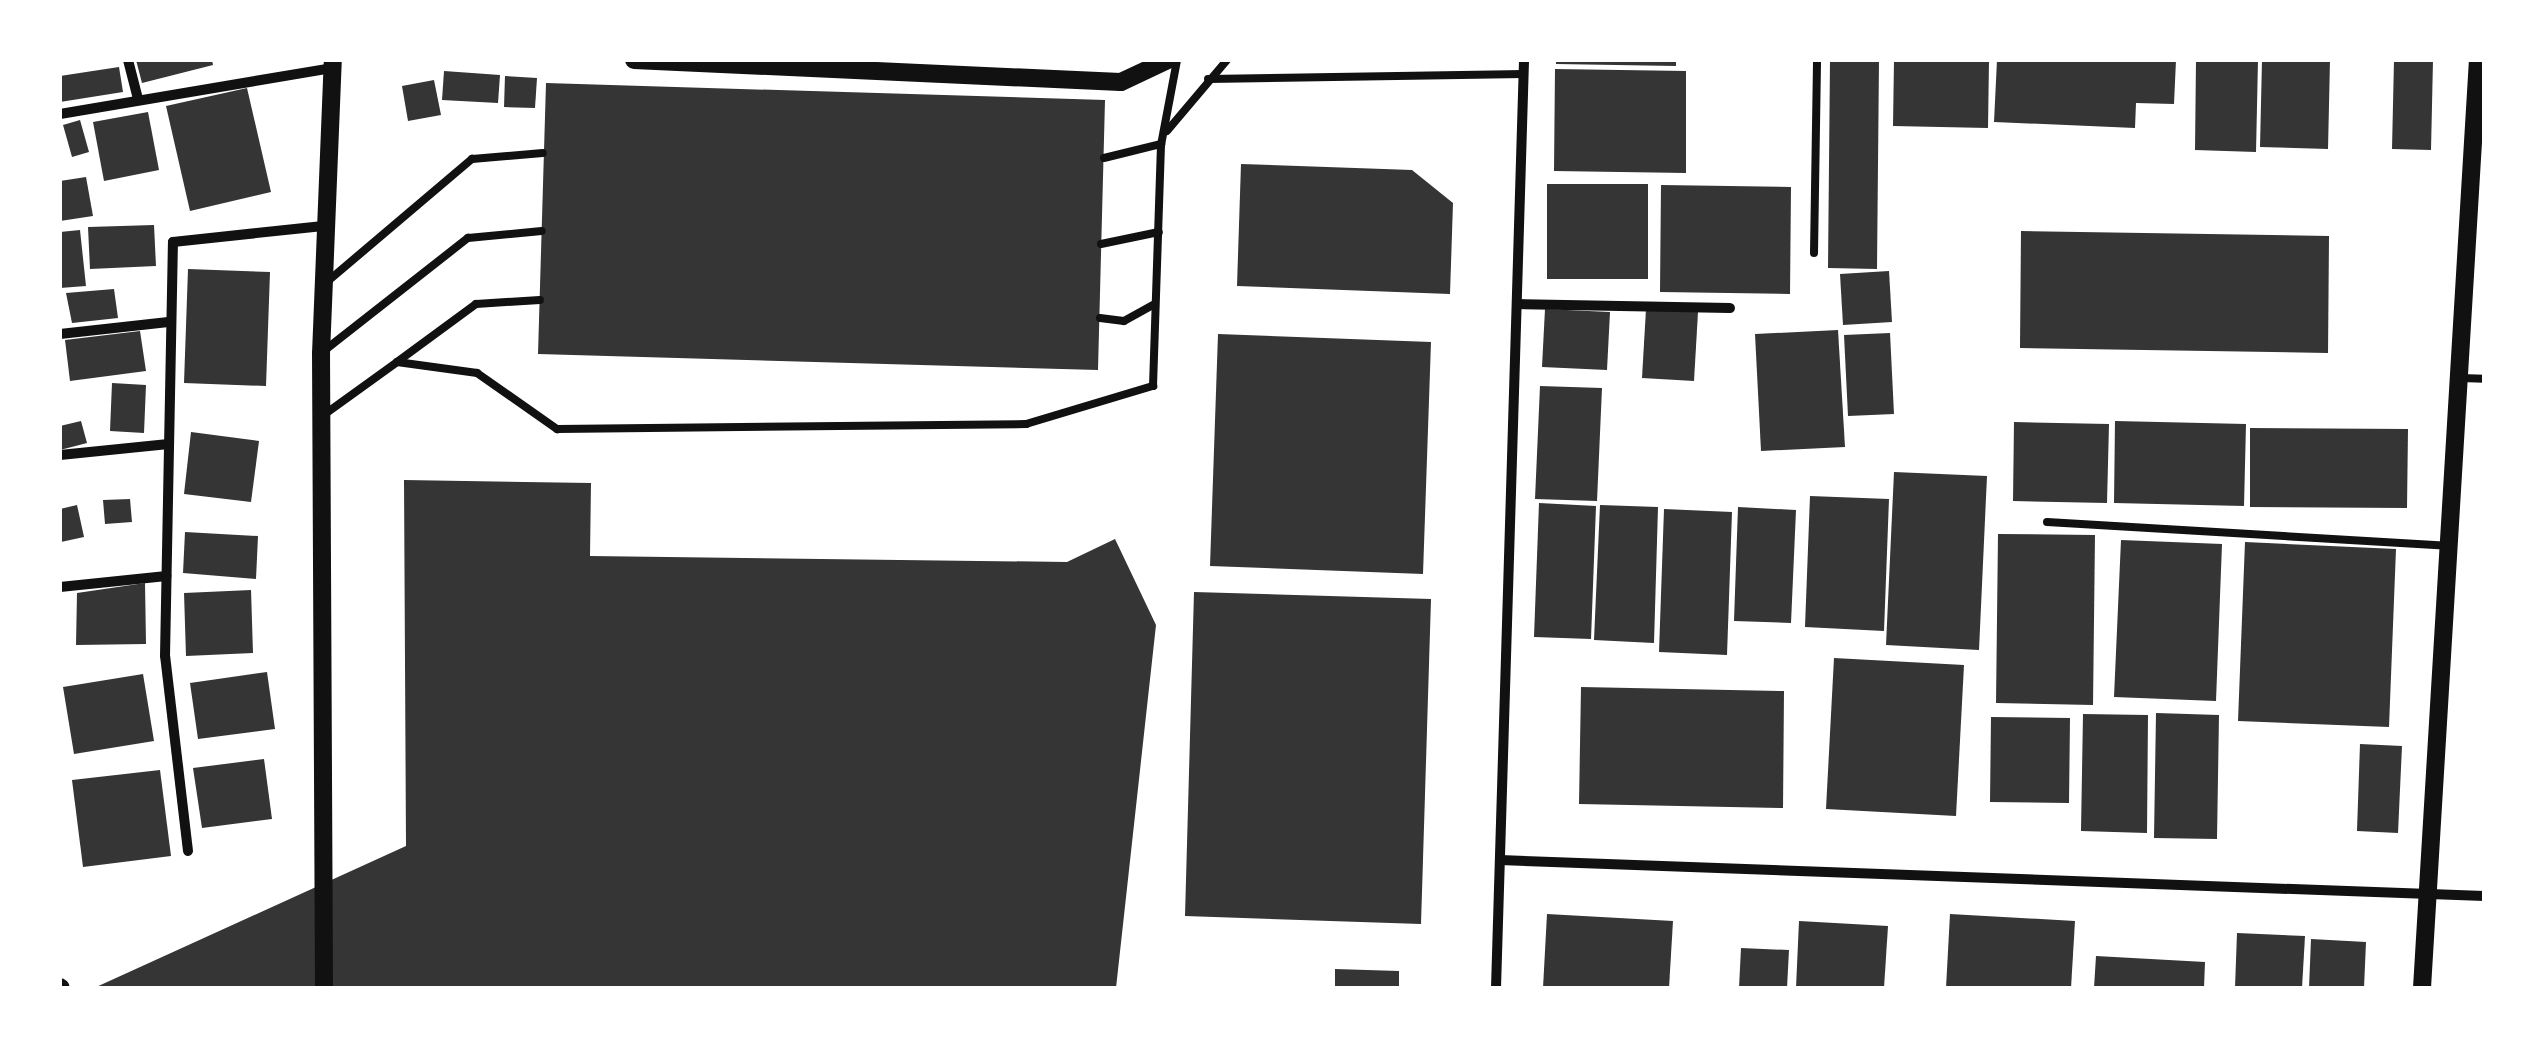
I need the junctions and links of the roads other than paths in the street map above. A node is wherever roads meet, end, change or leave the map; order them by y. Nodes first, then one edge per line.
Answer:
1 (128, 60) edge
2 (634, 60) edge
3 (1168, 60) edge
4 (1177, 60) edge
5 (1227, 60) edge
6 (1524, 60) edge
7 (1816, 60) edge
8 (2478, 60) edge
9 (333, 64) edge
10 (1524, 74) junction
11 (1208, 79) junction
12 (138, 99) junction
13 (60, 114) edge
14 (1161, 145) junction
15 (543, 154) dead end
16 (1104, 158) dead end
17 (323, 226) junction
18 (542, 232) dead end
19 (1158, 232) junction
20 (1101, 244) dead end
21 (1814, 253) dead end
22 (323, 286) junction
23 (540, 300) dead end
24 (1516, 304) junction
25 (1154, 305) junction
26 (1730, 308) dead end
27 (1100, 318) dead end
28 (168, 322) junction
29 (60, 334) edge
30 (320, 354) junction
31 (396, 362) junction
32 (2457, 378) junction
33 (2484, 379) edge
34 (321, 417) junction
35 (168, 444) junction
36 (60, 456) edge
37 (2048, 522) dead end
38 (2451, 546) junction
39 (166, 576) junction
40 (60, 587) edge
41 (188, 851) dead end
42 (1500, 860) junction
43 (2427, 894) junction
44 (2484, 896) edge
45 (324, 988) edge
46 (1496, 988) edge
47 (2422, 988) edge

1 - 12 street
2 - 3 street
4 - 14 lane
5 - 11 lane
6 - 10 street
7 - 21 lane
8 - 32 street
9 - 12 street
9 - 17 street
10 - 11 lane
10 - 24 street
11 - 14 lane
12 - 13 street
14 - 16 lane
14 - 19 lane
15 - 22 lane
17 - 22 street
17 - 28 street
18 - 30 lane
19 - 20 lane
19 - 25 lane
22 - 30 street
23 - 31 lane
24 - 26 street
24 - 42 street
25 - 27 lane
25 - 31 lane
28 - 29 street
28 - 35 street
30 - 34 street
31 - 34 lane
32 - 33 lane
32 - 38 street
34 - 45 street
35 - 36 street
35 - 39 street
37 - 38 lane
38 - 43 street
39 - 40 street
39 - 41 street
42 - 43 street
42 - 46 street
43 - 44 street
43 - 47 street

